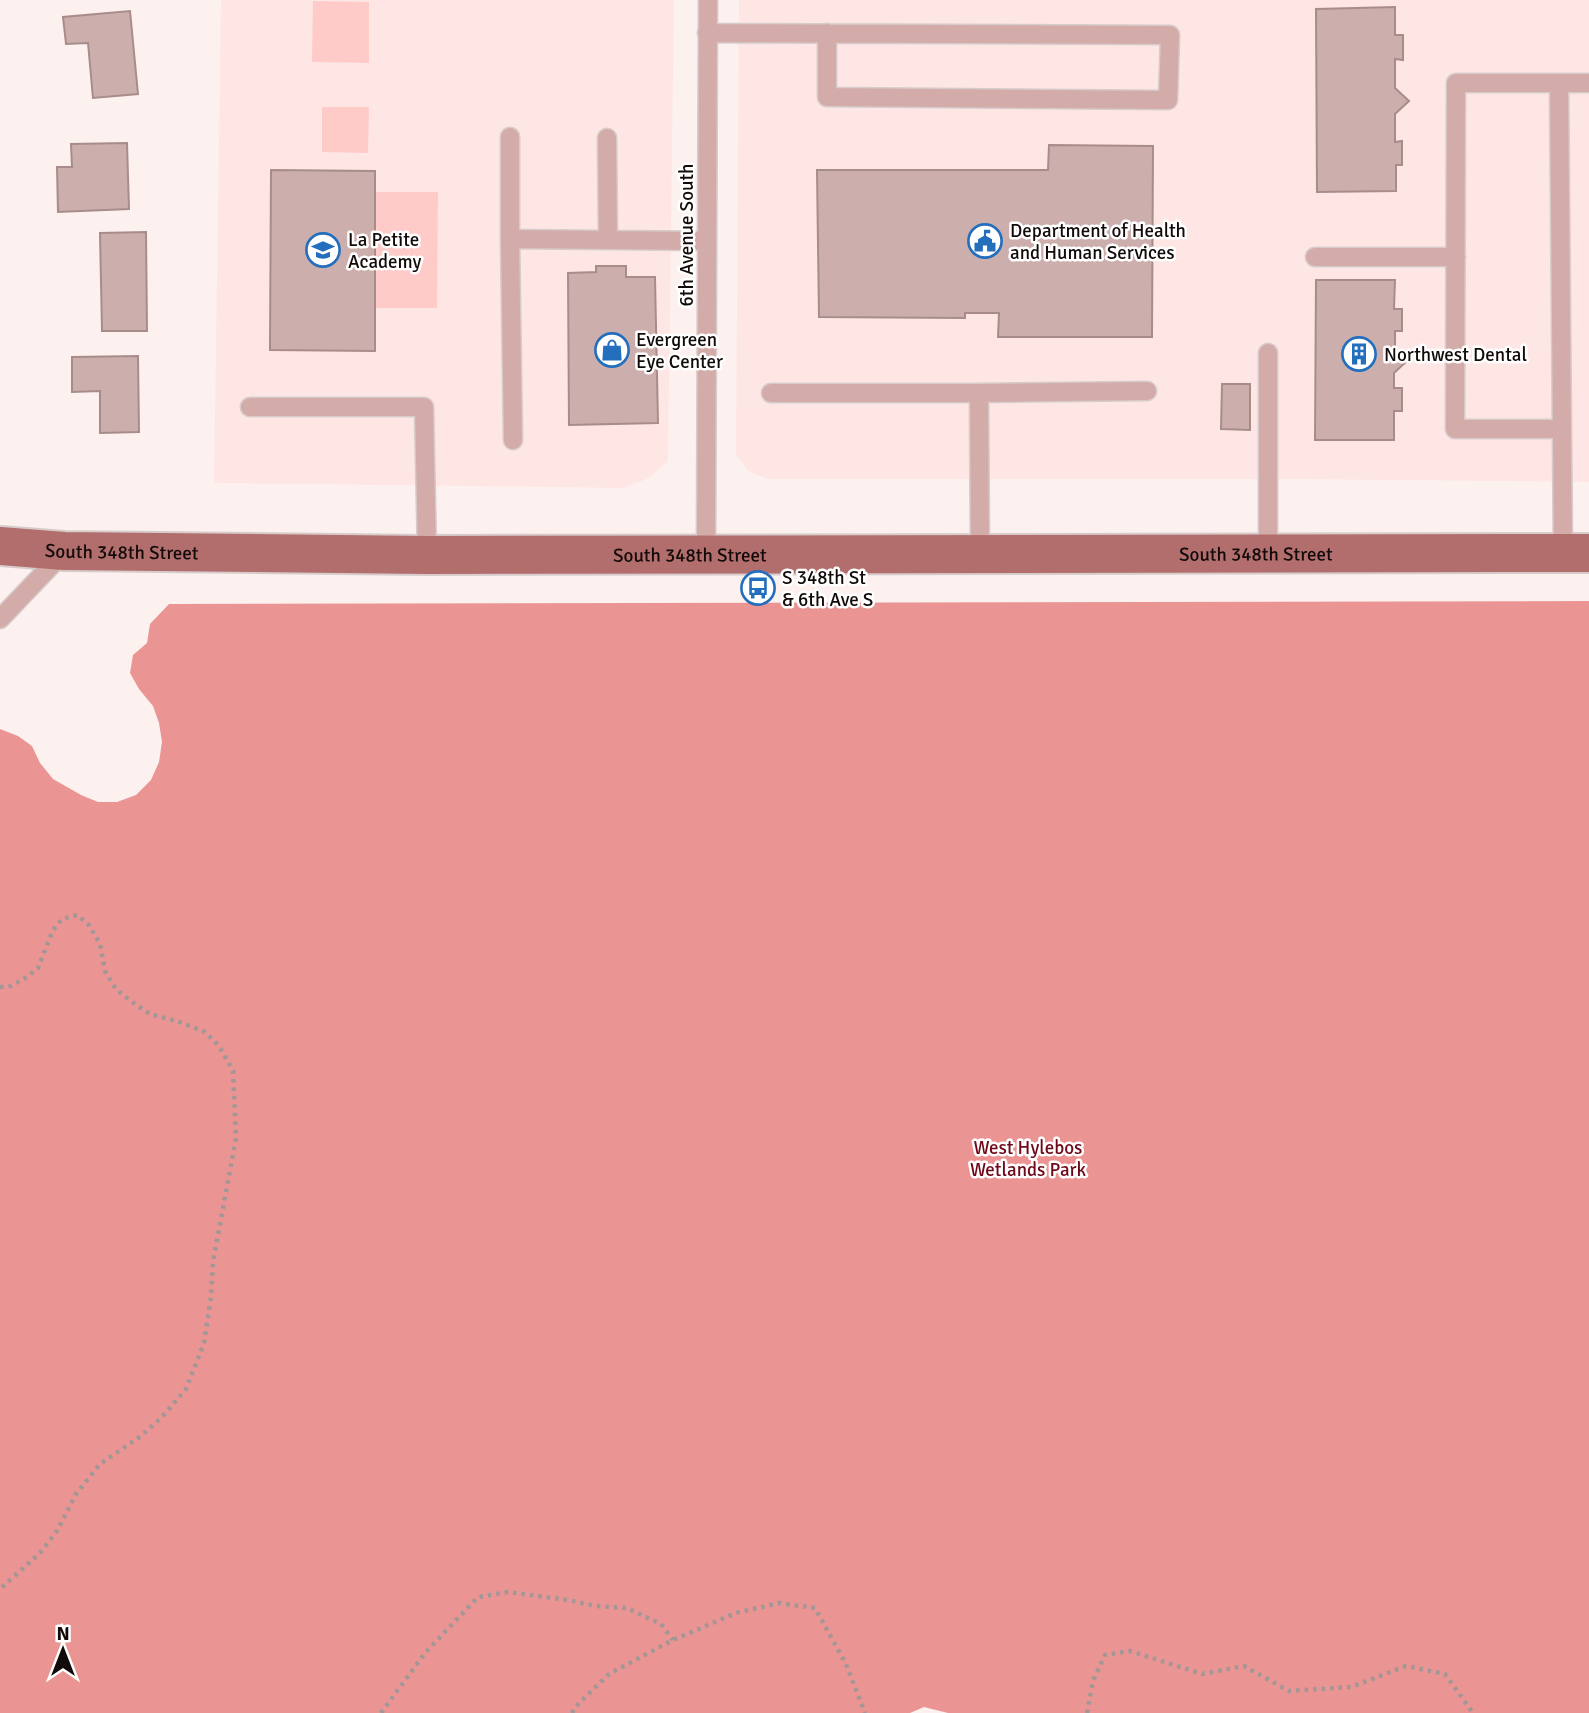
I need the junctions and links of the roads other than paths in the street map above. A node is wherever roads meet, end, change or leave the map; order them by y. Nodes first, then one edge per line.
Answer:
1 (708, 0) edge
2 (708, 33) junction
3 (827, 33) junction
4 (1559, 83) junction
5 (1589, 83) edge
6 (510, 137) dead end
7 (607, 138) dead end
8 (510, 239) junction
9 (608, 240) junction
10 (707, 240) junction
11 (1315, 257) dead end
12 (1455, 257) junction
13 (1268, 354) dead end
14 (1147, 391) dead end
15 (771, 393) dead end
16 (979, 393) junction
17 (250, 407) dead end
18 (1562, 429) junction
19 (513, 440) dead end
20 (0, 546) edge
21 (64, 551) junction
22 (980, 554) junction
23 (1268, 554) junction
24 (1576, 554) edge
25 (427, 555) junction
26 (706, 555) junction
27 (0, 619) edge

1 - 2 lane, 6th Avenue South
2 - 3 lane
2 - 10 lane, 6th Avenue South
3 - 3 lane
4 - 5 lane
4 - 12 lane
4 - 18 lane
6 - 8 lane
7 - 9 lane
8 - 9 lane
8 - 19 lane
9 - 10 lane
10 - 26 lane, 6th Avenue South
11 - 12 lane
12 - 18 lane
13 - 23 lane
14 - 16 lane
15 - 16 lane
16 - 22 lane
17 - 25 lane
18 - 24 lane
20 - 21 main road, South 348th Street
21 - 25 main road, South 348th Street
21 - 27 lane
22 - 23 main road, South 348th Street
22 - 26 main road, South 348th Street
23 - 24 main road, South 348th Street
25 - 26 main road, South 348th Street

